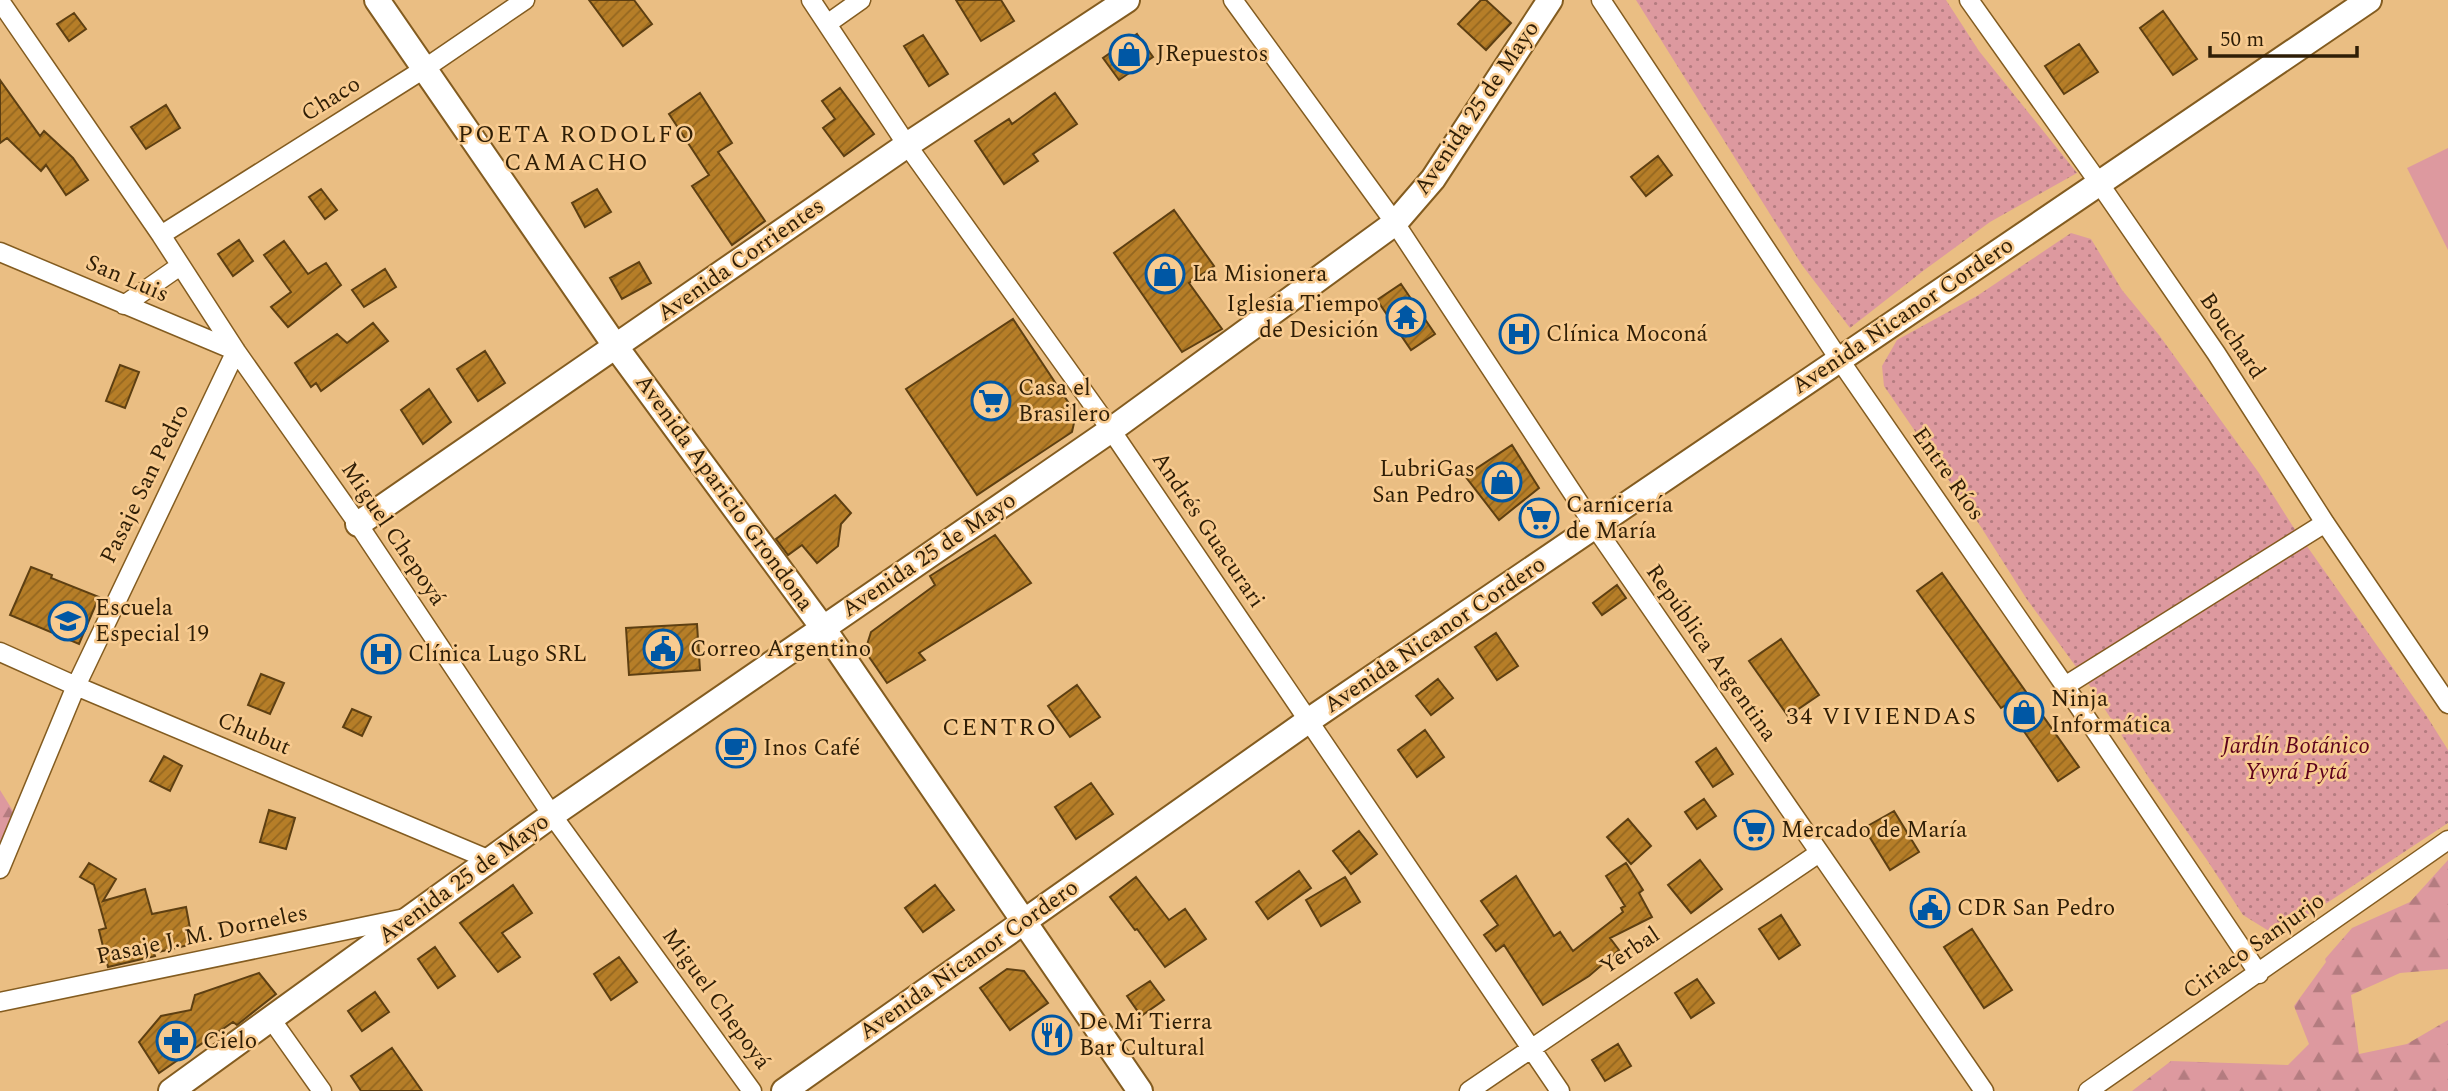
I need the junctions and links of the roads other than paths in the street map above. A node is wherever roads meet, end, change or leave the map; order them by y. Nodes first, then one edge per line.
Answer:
1 (377, 0) edge
2 (525, 0) edge
3 (811, 0) edge
4 (861, 0) edge
5 (1127, 0) edge
6 (1233, 0) edge
7 (1550, 0) edge
8 (1601, 0) edge
9 (1969, 0) edge
10 (2369, 0) edge
11 (0, 1) edge
12 (827, 24) junction
13 (424, 69) junction
14 (907, 145) junction
15 (2099, 183) junction
16 (1395, 223) junction
17 (161, 235) junction
18 (0, 252) edge
19 (180, 266) junction
20 (124, 305) junction
21 (616, 347) junction
22 (236, 351) junction
23 (1839, 359) junction
24 (1111, 430) junction
25 (2325, 523) junction
26 (358, 524) junction
27 (1595, 527) junction
28 (823, 628) junction
29 (0, 652) edge
30 (76, 686) junction
31 (2065, 686) junction
32 (2448, 704) edge
33 (1308, 721) junction
34 (552, 815) junction
35 (2448, 840) edge
36 (1819, 853) junction
37 (490, 860) junction
38 (0, 869) edge
39 (413, 917) junction
40 (1024, 920) junction
41 (2259, 974) junction
42 (0, 1002) edge
43 (271, 1019) junction
44 (1530, 1048) junction
45 (171, 1091) edge
46 (322, 1091) edge
47 (752, 1091) edge
48 (784, 1091) edge
49 (1140, 1091) edge
50 (1469, 1091) edge
51 (1560, 1091) edge
52 (1984, 1091) edge
53 (2088, 1091) edge

1 - 13 main road, Avenida Aparicio Grondona
2 - 13 street, Chaco
3 - 12 street, Andrés Guacurari
4 - 12 street
5 - 14 main road, Avenida Corrientes
6 - 16 street, República Argentina
7 - 16 main road, Avenida 25 de Mayo
8 - 23 street, Entre Ríos
9 - 15 street, Bouchard
10 - 15 main road, Avenida Nicanor Cordero
11 - 17 street, Miguel Chepoyá
12 - 14 street, Andrés Guacurari
13 - 17 street, Chaco
13 - 21 main road, Avenida Aparicio Grondona
14 - 21 main road, Avenida Corrientes
14 - 24 street, Andrés Guacurari
15 - 23 main road, Avenida Nicanor Cordero
15 - 25 street, Bouchard
16 - 24 main road, Avenida 25 de Mayo
16 - 27 street, República Argentina
17 - 19 street, Miguel Chepoyá
18 - 20 street, San Luis
19 - 20 street
19 - 22 street, Miguel Chepoyá
20 - 22 street, San Luis
21 - 26 main road, Avenida Corrientes
21 - 28 main road, Avenida Aparicio Grondona
22 - 26 street, Miguel Chepoyá
22 - 30 street, Pasaje San Pedro
23 - 27 main road, Avenida Nicanor Cordero
23 - 31 street, Entre Ríos
24 - 28 main road, Avenida 25 de Mayo
24 - 33 street, Andrés Guacurari
25 - 31 street
25 - 32 street, Bouchard
26 - 34 street, Miguel Chepoyá
27 - 33 main road, Avenida Nicanor Cordero
27 - 36 street, República Argentina
28 - 34 main road, Avenida 25 de Mayo
28 - 40 main road, Avenida Aparicio Grondona
29 - 30 street, Chubut
30 - 37 street, Chubut
30 - 38 street, Pasaje San Pedro
31 - 41 street, Entre Ríos
33 - 40 main road, Avenida Nicanor Cordero
33 - 44 street, Andrés Guacurari
34 - 37 main road, Avenida 25 de Mayo
34 - 47 street, Miguel Chepoyá
35 - 41 street, Ciriaco Sanjurjo
36 - 44 street, Yerbal
36 - 52 street, República Argentina
37 - 39 main road, Avenida 25 de Mayo
39 - 42 street, Pasaje J. M. Dorneles
39 - 43 main road, Avenida 25 de Mayo
40 - 48 main road, Avenida Nicanor Cordero
40 - 49 main road, Avenida Aparicio Grondona
41 - 53 street, Ciriaco Sanjurjo
43 - 45 main road, Avenida 25 de Mayo
43 - 46 street
44 - 50 street, Yerbal
44 - 51 street, Andrés Guacurari

